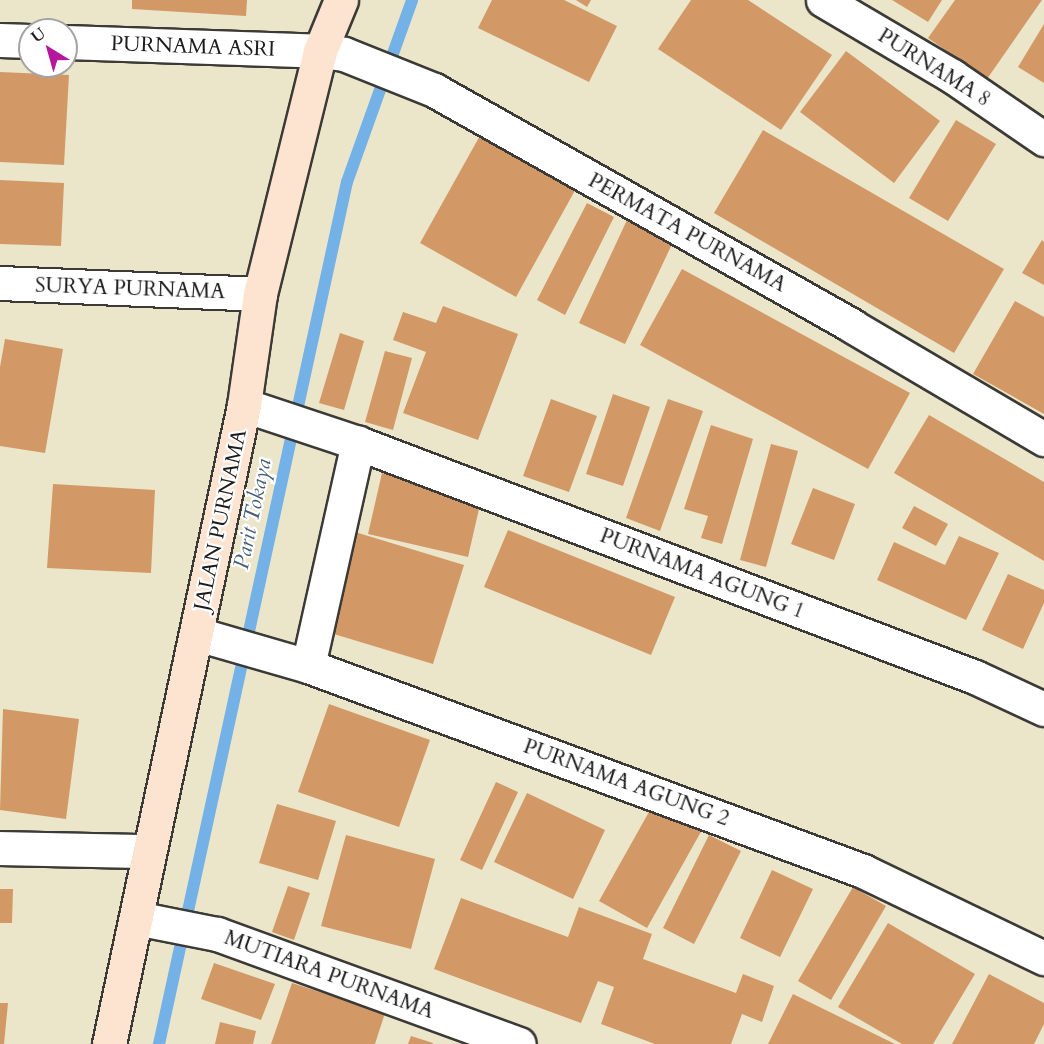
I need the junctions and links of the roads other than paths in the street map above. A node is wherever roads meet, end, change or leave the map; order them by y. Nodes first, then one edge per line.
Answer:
1 (341, 0) edge
2 (823, 0) edge
3 (0, 40) edge
4 (18, 41) edge
5 (78, 42) edge
6 (332, 52) junction
7 (1044, 139) edge
8 (0, 284) edge
9 (260, 294) junction
10 (244, 405) junction
11 (345, 439) junction
12 (1044, 439) edge
13 (197, 634) junction
14 (296, 662) junction
15 (1044, 709) edge
16 (0, 848) edge
17 (147, 851) junction
18 (136, 918) junction
19 (1044, 958) edge
20 (109, 1044) edge
21 (519, 1044) edge

1 - 6 street, JALAN PURNAMA
2 - 7 street, PURNAMA 8
3 - 4 street
5 - 6 street, PURNAMA ASRI
6 - 9 street, JALAN PURNAMA
6 - 12 street, PERMATA PURNAMA
8 - 9 street, SURYA PURNAMA
9 - 10 street, JALAN PURNAMA
10 - 11 street, PURNAMA AGUNG 1
10 - 13 street, JALAN PURNAMA
11 - 14 street
11 - 15 street, PURNAMA AGUNG 1
13 - 14 street, PURNAMA AGUNG 2
13 - 17 street, JALAN PURNAMA
14 - 19 street, PURNAMA AGUNG 2
16 - 17 street
17 - 18 street, JALAN PURNAMA
18 - 20 street, JALAN PURNAMA
18 - 21 street, MUTIARA PURNAMA

